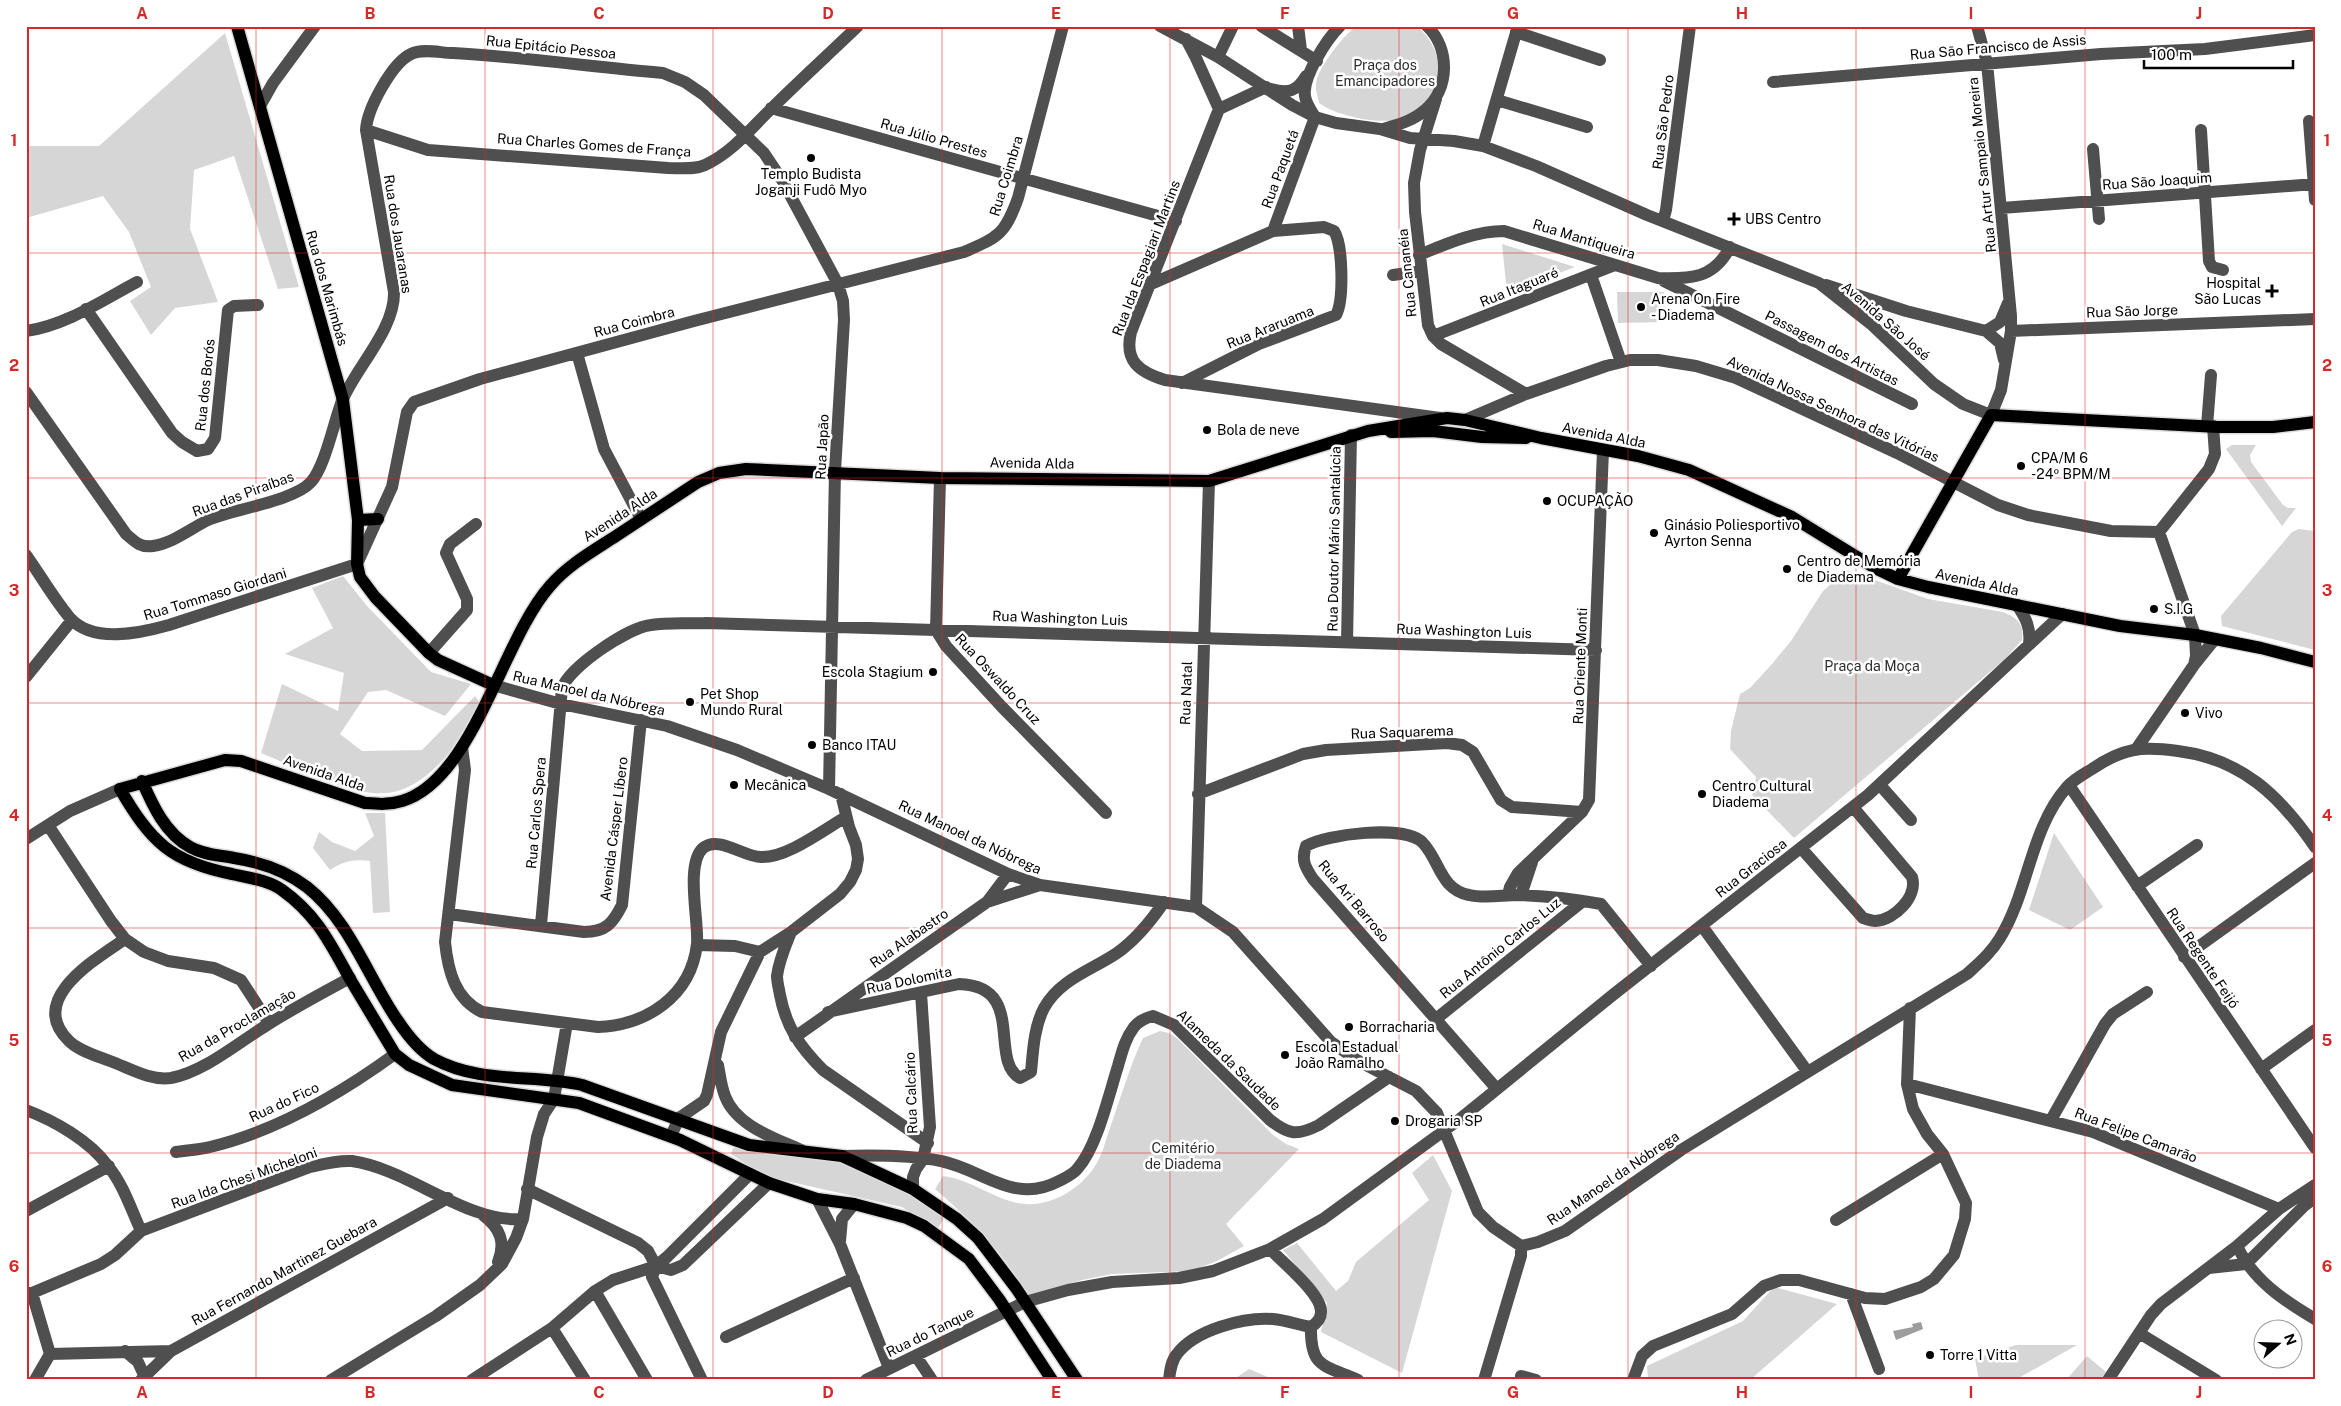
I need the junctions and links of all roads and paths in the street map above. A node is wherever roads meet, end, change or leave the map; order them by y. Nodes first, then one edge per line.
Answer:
1 (237, 26) edge
2 (315, 26) edge
3 (858, 26) edge
4 (1063, 26) edge
5 (1160, 26) edge
6 (1233, 26) edge
7 (1261, 26) edge
8 (1298, 26) edge
9 (1340, 26) edge
10 (1427, 26) edge
11 (1690, 26) edge
12 (1977, 26) edge
13 (1517, 29) edge
14 (2315, 35) edge
15 (1185, 39) junction
16 (1302, 50) junction
17 (1218, 56) junction
18 (1600, 60) dead end
19 (1987, 63) junction
20 (1314, 66) junction
21 (1773, 82) dead end
22 (1266, 87) junction
23 (1436, 99) junction
24 (1497, 100) junction
25 (260, 106) junction
26 (771, 108) junction
27 (1219, 109) junction
28 (1315, 117) junction
29 (2309, 121) dead end
30 (366, 125) junction
31 (1587, 127) dead end
32 (1382, 129) junction
33 (2201, 130) dead end
34 (747, 135) junction
35 (1423, 139) junction
36 (1483, 146) junction
37 (2093, 149) dead end
38 (1023, 178) junction
39 (2314, 184) edge
40 (2206, 192) junction
41 (2315, 200) edge
42 (2097, 201) junction
43 (2002, 208) junction
44 (2099, 219) dead end
45 (1176, 221) junction
46 (1663, 221) junction
47 (1274, 231) junction
48 (1730, 247) junction
49 (1419, 255) junction
50 (1615, 265) junction
51 (2223, 270) dead end
52 (1420, 271) junction
53 (1591, 274) junction
54 (1393, 275) dead end
55 (1658, 278) junction
56 (137, 282) dead end
57 (1819, 283) junction
58 (838, 284) junction
59 (1151, 284) junction
60 (2008, 302) junction
61 (1885, 304) junction
62 (258, 305) dead end
63 (86, 309) junction
64 (2315, 319) edge
65 (1871, 324) junction
66 (26, 331) edge
67 (1986, 331) junction
68 (2011, 331) junction
69 (1433, 336) junction
70 (577, 353) junction
71 (1621, 362) junction
72 (2004, 362) junction
73 (2211, 375) dead end
74 (1182, 383) junction
75 (26, 392) edge
76 (1526, 394) junction
77 (343, 400) junction
78 (1912, 404) dead end
79 (1991, 415) junction
80 (1447, 418) junction
81 (1466, 420) junction
82 (2315, 422) edge
83 (2210, 426) junction
84 (1368, 431) junction
85 (1432, 431) junction
86 (1351, 436) junction
87 (1540, 438) junction
88 (1603, 450) junction
89 (835, 471) junction
90 (940, 478) junction
91 (1209, 481) junction
92 (1952, 482) junction
93 (378, 519) junction
94 (641, 519) junction
95 (358, 520) junction
96 (476, 524) dead end
97 (2159, 532) junction
98 (26, 555) edge
99 (357, 564) junction
100 (1898, 579) junction
101 (2017, 605) junction
102 (2062, 614) junction
103 (72, 620) junction
104 (834, 627) junction
105 (936, 630) junction
106 (2195, 635) junction
107 (1203, 637) junction
108 (2215, 639) junction
109 (1347, 642) junction
110 (2029, 644) junction
111 (1596, 650) junction
112 (429, 653) junction
113 (2315, 662) edge
114 (2194, 665) junction
115 (26, 677) edge
116 (493, 685) junction
117 (561, 704) junction
118 (641, 720) junction
119 (462, 747) junction
120 (2137, 748) junction
121 (142, 781) junction
122 (1880, 785) junction
123 (2069, 785) junction
124 (120, 789) junction
125 (829, 789) junction
126 (841, 794) junction
127 (1198, 794) junction
128 (1853, 807) junction
129 (1582, 812) junction
130 (1106, 813) dead end
131 (846, 817) junction
132 (1911, 820) dead end
133 (48, 825) junction
134 (26, 839) edge
135 (2197, 845) dead end
136 (2315, 847) edge
137 (1801, 848) junction
138 (2315, 863) edge
139 (1008, 874) junction
140 (1040, 885) junction
141 (2137, 886) junction
142 (1515, 895) junction
143 (1583, 901) junction
144 (987, 902) junction
145 (1164, 902) junction
146 (1196, 907) junction
147 (449, 914) junction
148 (541, 925) junction
149 (1702, 926) junction
150 (791, 932) junction
151 (125, 939) junction
152 (697, 945) junction
153 (760, 952) junction
154 (2184, 958) junction
155 (1651, 966) junction
156 (350, 978) junction
157 (2147, 992) dead end
158 (921, 993) junction
159 (1910, 1008) junction
160 (828, 1012) junction
161 (1436, 1019) junction
162 (269, 1023) junction
163 (567, 1023) junction
164 (2315, 1030) edge
165 (795, 1037) junction
166 (395, 1054) junction
167 (717, 1060) junction
168 (2261, 1069) junction
169 (1807, 1071) junction
170 (1389, 1077) junction
171 (558, 1080) junction
172 (1907, 1084) junction
173 (1496, 1088) junction
174 (554, 1098) junction
175 (725, 1098) junction
176 (704, 1101) junction
177 (26, 1110) edge
178 (679, 1118) junction
179 (2051, 1120) junction
180 (1444, 1130) junction
181 (671, 1136) junction
182 (928, 1143) junction
183 (2315, 1148) edge
184 (803, 1150) junction
185 (176, 1152) dead end
186 (1943, 1154) junction
187 (842, 1156) junction
188 (923, 1159) junction
189 (109, 1166) junction
190 (750, 1174) junction
191 (769, 1183) junction
192 (2315, 1185) edge
193 (527, 1189) junction
194 (913, 1189) junction
195 (448, 1198) junction
196 (2315, 1198) edge
197 (817, 1199) junction
198 (854, 1204) junction
199 (2278, 1209) junction
200 (26, 1211) edge
201 (481, 1213) junction
202 (523, 1219) junction
203 (1836, 1220) dead end
204 (2287, 1223) junction
205 (141, 1231) junction
206 (840, 1244) junction
207 (1521, 1246) junction
208 (2236, 1246) junction
209 (1270, 1249) junction
210 (2246, 1264) junction
211 (656, 1266) junction
212 (2209, 1268) junction
213 (494, 1272) junction
214 (854, 1278) junction
215 (595, 1290) junction
216 (29, 1293) edge
217 (1851, 1294) junction
218 (1025, 1302) junction
219 (1007, 1311) junction
220 (2315, 1320) edge
221 (1311, 1327) junction
222 (552, 1328) junction
223 (2139, 1333) junction
224 (726, 1337) dead end
225 (171, 1350) junction
226 (126, 1351) junction
227 (50, 1354) junction
228 (916, 1356) junction
229 (890, 1368) junction
230 (1879, 1369) dead end
231 (1522, 1376) dead end
232 (143, 1377) edge
233 (870, 1379) edge
234 (35, 1380) edge
235 (332, 1380) edge
236 (472, 1380) edge
237 (585, 1380) edge
238 (647, 1380) edge
239 (702, 1380) edge
240 (932, 1380) edge
241 (1052, 1380) edge
242 (1077, 1380) edge
243 (1168, 1380) edge
244 (1358, 1380) edge
245 (1484, 1380) edge
246 (1536, 1380) edge
247 (1633, 1380) edge
248 (2108, 1380) edge
249 (2216, 1380) edge

1 - 25 main road, Rua dos Marimbás
2 - 25 street
3 - 26 street, Rua Charles Gomes de França
4 - 38 street, Rua Coimbra
5 - 15 street, Avenida São José
6 - 17 street
7 - 16 street
8 - 16 street
9 - 20 street
10 - 23 street, Rua Cananéia
11 - 46 street, Rua São Pedro
12 - 19 street, Rua Artur Sampaio Moreira
13 - 18 street
13 - 24 street
14 - 19 street, Rua São Francisco de Assis
15 - 17 street, Avenida São José
15 - 27 street
16 - 20 street
17 - 22 street, Avenida São José
19 - 21 street, Rua São Francisco de Assis
19 - 43 street, Rua Artur Sampaio Moreira
20 - 22 street
20 - 28 street
22 - 27 street
22 - 28 street, Avenida São José
23 - 32 street
23 - 35 street, Rua Cananéia
24 - 31 street
24 - 36 street
25 - 77 main road, Rua dos Marimbás
26 - 34 street, Rua Charles Gomes de França
26 - 38 street, Rua Júlio Prestes
27 - 45 street, Rua Ida Espagiari Martins
28 - 32 street, Avenida São José
28 - 47 street, Rua Paquetá
29 - 39 street
30 - 34 street, Rua Charles Gomes de França
30 - 34 street, Rua Epitácio Pessoa
30 - 77 street, Rua dos Jauaranas
32 - 35 street, Avenida São José
33 - 40 street
34 - 58 street, Rua Japão
35 - 36 street, Avenida São José
35 - 49 street, Rua Cananéia
36 - 46 street, Avenida São José
37 - 42 street
38 - 45 street, Rua Júlio Prestes
38 - 58 street, Rua Coimbra
39 - 40 street, Rua São Joaquim
39 - 41 street
40 - 42 street, Rua São Joaquim
40 - 51 street
42 - 43 street, Rua São Joaquim
42 - 44 street
43 - 60 street, Rua Artur Sampaio Moreira
45 - 59 street, Rua Ida Espagiari Martins
46 - 48 street, Avenida São José
47 - 59 street
47 - 74 street, Rua Araruama
48 - 55 street, Rua Mantiqueira
48 - 57 street, Avenida São José
49 - 50 street, Rua Mantiqueira
49 - 52 street, Rua Cananéia
50 - 53 street, Rua Itaguaré
50 - 55 street, Rua Mantiqueira
52 - 54 street
52 - 69 street, Rua Cananéia
53 - 69 street, Rua Itaguaré
53 - 71 street
55 - 78 street, Passagem dos Artistas
56 - 63 street
57 - 61 street
57 - 65 street, Avenida São José
58 - 70 street, Rua Coimbra
58 - 89 street, Rua Japão
59 - 74 street, Rua Ida Espagiari Martins
60 - 67 street
60 - 68 street, Rua Artur Sampaio Moreira
61 - 65 street
61 - 67 street
62 - 63 street, Rua dos Borós
63 - 66 street
64 - 68 street, Rua São Jorge
65 - 79 street, Avenida São José
67 - 72 street, Rua Artur Sampaio Moreira
68 - 72 street, Rua Artur Sampaio Moreira
69 - 76 street
70 - 93 street, Rua Coimbra
70 - 94 street
71 - 76 street, Avenida Nossa Senhora das Vitórias
71 - 92 street, Avenida Nossa Senhora das Vitórias
72 - 79 street, Rua Artur Sampaio Moreira
73 - 83 street
74 - 80 street, Rua Ida Espagiari Martins
75 - 77 street, Rua das Piraíbas
76 - 81 street, Avenida Nossa Senhora das Vitórias
77 - 95 main road, Rua dos Marimbás
79 - 83 main road, Avenida São José
79 - 92 main road
80 - 81 main road, Avenida Alda
80 - 84 main road, Avenida Alda
81 - 85 main road
81 - 87 main road, Avenida Alda
82 - 83 main road, Avenida São José
83 - 97 street
84 - 85 main road, Avenida Alda
84 - 86 main road, Avenida Alda
85 - 87 main road, Avenida Alda
86 - 91 main road, Avenida Alda
86 - 109 street, Rua Doutor Mário Santalúcia
87 - 88 main road, Avenida Alda
88 - 100 main road, Avenida Alda
88 - 111 street, Rua Oriente Monti
89 - 90 main road, Avenida Alda
89 - 94 main road, Avenida Alda
89 - 104 street, Rua Japão
90 - 91 main road, Avenida Alda
90 - 105 street, Rua Oswaldo Cruz
91 - 107 street, Rua Natal
92 - 97 street, Avenida Nossa Senhora das Vitórias
92 - 100 main road
93 - 95 main road
93 - 99 street, Rua Coimbra
94 - 116 main road, Avenida Alda
95 - 99 main road, Rua dos Marimbás
96 - 112 street
97 - 106 street
98 - 103 street
99 - 103 street, Rua Tommaso Giordani
99 - 112 main road
100 - 101 main road, Avenida Alda
101 - 102 main road, Avenida Alda
101 - 110 street
102 - 106 main road, Avenida Alda
102 - 110 street, Rua Graciosa
103 - 115 street
104 - 105 street, Rua Washington Luis
104 - 117 street, Rua Washington Luis
104 - 125 street, Rua Japão
105 - 107 street, Rua Washington Luis
105 - 130 street, Rua Oswaldo Cruz
106 - 108 main road, Avenida Alda
106 - 114 street
107 - 109 street, Rua Washington Luis
107 - 127 street, Rua Natal
108 - 113 main road, Avenida Alda
108 - 114 street
109 - 111 street, Rua Washington Luis
110 - 122 street, Rua Graciosa
111 - 129 street, Rua Oriente Monti
112 - 116 main road
114 - 120 street
116 - 117 street, Rua Manoel da Nóbrega
116 - 119 main road, Avenida Alda
117 - 118 street, Rua Manoel da Nóbrega
117 - 148 street, Rua Carlos Spera
118 - 125 street, Rua Manoel da Nóbrega
118 - 148 street, Avenida Cásper Líbero
119 - 121 main road, Avenida Alda
119 - 147 street
120 - 123 street, Rua Manoel da Nóbrega
120 - 136 street, Rua Manoel da Nóbrega
121 - 124 main road, Avenida Alda
121 - 171 main road
122 - 128 street, Rua Graciosa
122 - 132 street
123 - 141 street, Rua Regente Feijó
123 - 159 street, Rua Manoel da Nóbrega
124 - 133 street, Avenida Alda
124 - 156 main road
125 - 126 street, Rua Manoel da Nóbrega
126 - 131 street
126 - 139 street, Rua Manoel da Nóbrega
127 - 129 street, Rua Saquarema
127 - 146 street, Rua Natal
128 - 137 street, Rua Graciosa
128 - 137 street
129 - 142 street, Rua Oriente Monti
131 - 150 street
131 - 152 street
133 - 134 street, Avenida Alda
133 - 151 street
135 - 141 street
137 - 149 street, Rua Graciosa
138 - 154 street
139 - 140 street, Rua Manoel da Nóbrega
139 - 144 street, Rua Alabastro
140 - 144 street
140 - 145 street, Rua Manoel da Nóbrega
141 - 154 street, Rua Regente Feijó
142 - 143 street
142 - 161 street, Rua Ari Barroso
143 - 155 street
143 - 161 street, Rua Antônio Carlos Luz
144 - 160 street, Rua Alabastro
145 - 146 street, Rua Manoel da Nóbrega
145 - 158 street, Rua Dolomita
146 - 170 street, Rua Manoel da Nóbrega
147 - 148 street, Avenida Cásper Líbero
147 - 163 street
149 - 155 street, Rua Graciosa
149 - 169 street
150 - 153 street
150 - 165 street
151 - 162 street
151 - 162 street, Rua da Proclamação
152 - 153 street
152 - 163 street
153 - 167 street
154 - 168 street, Rua Regente Feijó
155 - 173 street, Rua Graciosa
156 - 162 street, Rua da Proclamação
156 - 166 main road
157 - 179 street
158 - 160 street, Rua Dolomita
158 - 182 street, Rua Calcário
159 - 169 street, Rua Manoel da Nóbrega
159 - 172 street
160 - 165 street, Rua Alabastro
161 - 173 street, Rua Ari Barroso
163 - 171 street
164 - 168 street
165 - 182 street
166 - 174 main road
166 - 185 street, Rua do Fico
167 - 175 street
167 - 176 street
168 - 183 street, Rua Regente Feijó
169 - 207 street, Rua Manoel da Nóbrega
170 - 180 street, Rua Manoel da Nóbrega
170 - 188 street, Alameda da Saudade
171 - 174 street
171 - 178 main road
172 - 179 street, Rua Felipe Camarão
172 - 186 street
173 - 180 street, Rua Graciosa
174 - 181 main road
174 - 193 street
175 - 176 street
175 - 184 street
176 - 178 street
177 - 189 street
178 - 181 street
178 - 184 main road
179 - 199 street, Rua Felipe Camarão
180 - 207 street, Rua Manoel da Nóbrega
180 - 209 street, Rua Graciosa
181 - 190 main road
182 - 188 street, Rua Calcário
184 - 187 main road
186 - 203 street
186 - 217 street
187 - 188 street, Alameda da Saudade
187 - 194 main road
188 - 194 street, Rua Calcário
189 - 200 street
189 - 205 street
190 - 191 main road
190 - 211 street
191 - 197 main road
191 - 211 street
192 - 199 street
193 - 202 street
193 - 211 street
194 - 218 main road
195 - 201 street, Rua Ida Chesi Micheloni
195 - 205 street, Rua Ida Chesi Micheloni
195 - 225 street, Rua Fernando Martinez Guebara
196 - 204 street
197 - 198 main road
197 - 206 street
198 - 206 street
198 - 219 main road
199 - 204 street
199 - 208 street
201 - 202 street, Rua Ida Chesi Micheloni
201 - 213 street, Rua Ida Chesi Micheloni
202 - 213 street
204 - 210 street
205 - 216 street, Rua Ida Chesi Micheloni
206 - 214 street
207 - 245 street
208 - 210 street
208 - 212 street
209 - 218 street, Rua do Tanque
209 - 221 street
210 - 212 street
210 - 220 street
211 - 215 street
211 - 239 street
212 - 223 street
213 - 235 street
214 - 224 street
214 - 229 street
215 - 222 street
215 - 238 street
216 - 227 street
217 - 230 street
217 - 247 street
218 - 219 street, Rua do Tanque
218 - 242 main road
219 - 228 street, Rua do Tanque
219 - 241 main road
221 - 243 street
221 - 244 street
222 - 236 street
222 - 237 street
223 - 248 street
223 - 249 street
225 - 226 street
225 - 232 street, Rua Fernando Martinez Guebara
226 - 227 street
226 - 232 street
227 - 234 street
228 - 229 street, Rua do Tanque
228 - 240 street
229 - 233 street, Rua do Tanque
231 - 246 street

